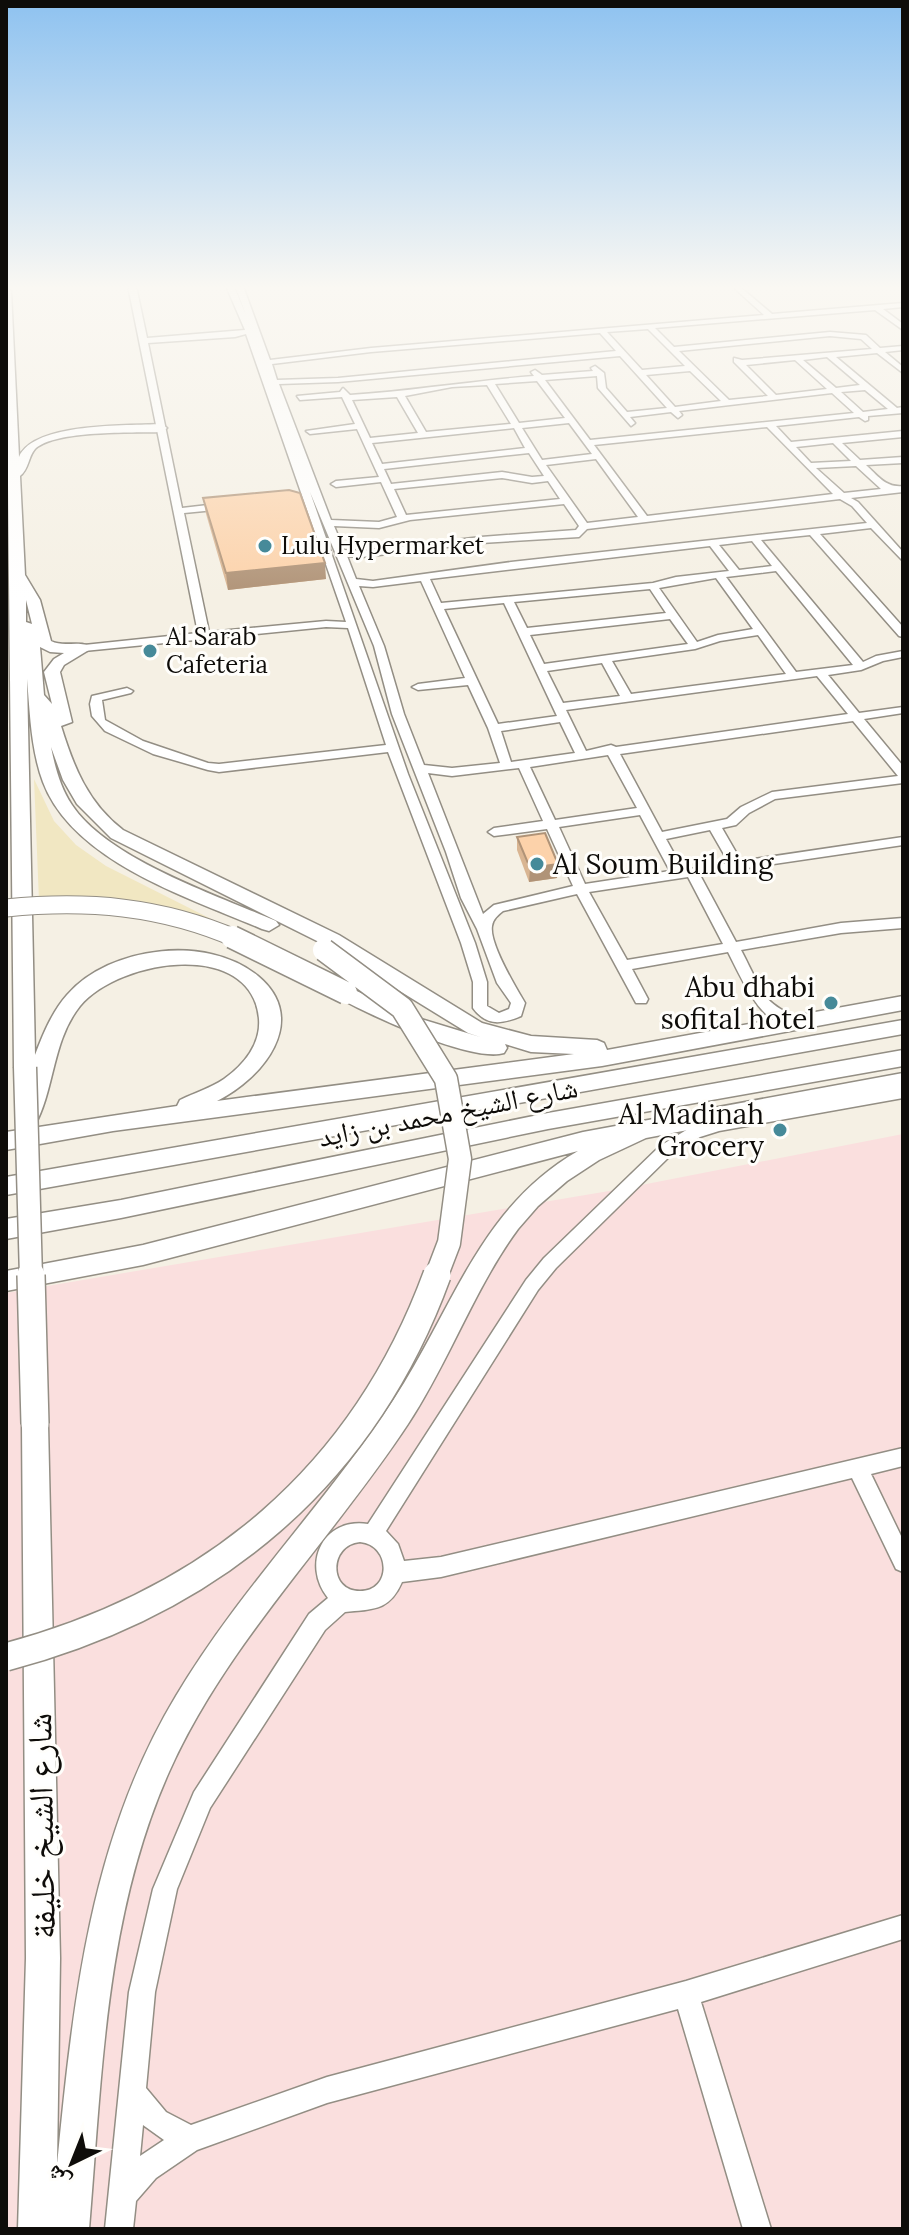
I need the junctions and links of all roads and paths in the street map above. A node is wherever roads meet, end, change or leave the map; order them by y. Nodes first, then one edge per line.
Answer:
1 (11, 390) edge
2 (18, 390) edge
3 (153, 390) edge
4 (269, 390) edge
5 (279, 390) edge
6 (343, 390) edge
7 (432, 390) edge
8 (495, 390) edge
9 (549, 390) edge
10 (604, 390) edge
11 (655, 390) edge
12 (714, 390) edge
13 (767, 390) edge
14 (831, 390) edge
15 (834, 390) edge
16 (872, 390) edge
17 (427, 391) joint
18 (400, 394) junction
19 (346, 396) junction
20 (773, 396) junction
21 (300, 398) dead end
22 (725, 401) junction
23 (711, 405) junction
24 (673, 410) junction
25 (899, 410) edge
26 (12, 411) junction
27 (861, 414) junction
28 (624, 415) junction
29 (571, 420) junction
30 (870, 422) dead end
31 (768, 423) junction
32 (516, 425) junction
33 (360, 426) junction
34 (731, 427) junction
35 (161, 428) junction
36 (477, 429) junction
37 (310, 431) dead end
38 (692, 431) junction
39 (903, 434) edge
40 (423, 435) junction
41 (404, 437) junction
42 (642, 437) junction
43 (366, 441) junction
44 (835, 441) junction
45 (588, 443) junction
46 (789, 445) junction
47 (531, 450) junction
48 (494, 454) junction
49 (476, 456) junction
50 (598, 456) junction
51 (903, 460) edge
52 (417, 462) junction
53 (540, 463) junction
54 (861, 465) junction
55 (809, 466) junction
56 (378, 467) junction
57 (14, 476) junction
58 (485, 477) junction
59 (550, 478) junction
60 (385, 483) junction
61 (428, 483) junction
62 (336, 484) dead end
63 (903, 489) edge
64 (889, 490) junction
65 (493, 492) dead end
66 (903, 495) edge
67 (840, 496) junction
68 (566, 501) junction
69 (243, 504) edge
70 (522, 505) junction
71 (179, 511) junction
72 (667, 516) junction
73 (403, 519) junction
74 (645, 519) junction
75 (873, 525) junction
76 (675, 526) dead end
77 (331, 528) junction
78 (534, 528) junction
79 (582, 529) junction
80 (813, 532) junction
81 (682, 535) dead end
82 (754, 538) junction
83 (475, 541) junction
84 (712, 542) junction
85 (903, 543) edge
86 (890, 544) junction
87 (690, 545) junction
88 (342, 556) junction
89 (589, 556) junction
90 (903, 558) edge
91 (484, 561) junction
92 (779, 568) junction
93 (736, 573) junction
94 (18, 575) junction
95 (719, 575) junction
96 (424, 577) junction
97 (653, 586) junction
98 (355, 587) junction
99 (507, 599) junction
100 (439, 606) junction
101 (346, 609) junction
102 (674, 615) junction
103 (17, 619) junction
104 (326, 624) junction
105 (351, 625) junction
106 (524, 632) junction
107 (758, 632) junction
108 (903, 634) edge
109 (204, 636) junction
110 (695, 646) junction
111 (84, 648) junction
112 (903, 654) edge
113 (605, 659) junction
114 (861, 667) junction
115 (542, 668) junction
116 (820, 672) junction
117 (793, 676) junction
118 (473, 681) junction
119 (418, 687) dead end
120 (127, 691) dead end
121 (39, 698) junction
122 (627, 698) junction
123 (903, 710) edge
124 (562, 712) junction
125 (855, 716) junction
126 (385, 723) junction
127 (494, 728) junction
128 (391, 748) junction
129 (611, 749) junction
130 (581, 753) junction
131 (506, 764) junction
132 (523, 764) junction
133 (418, 768) junction
134 (452, 772) junction
135 (903, 776) edge
136 (429, 795) junction
137 (645, 811) junction
138 (553, 825) junction
139 (714, 826) junction
140 (494, 832) dead end
141 (659, 837) junction
142 (903, 841) edge
143 (176, 864) junction
144 (737, 866) junction
145 (686, 874) junction
146 (581, 889) junction
147 (468, 898) junction
148 (511, 904) junction
149 (6, 908) edge
150 (903, 923) edge
151 (484, 929) junction
152 (732, 946) junction
153 (623, 966) junction
154 (641, 999) dead end
155 (903, 1003) edge
156 (792, 1022) junction
157 (903, 1027) edge
158 (674, 1043) junction
159 (650, 1049) junction
160 (903, 1058) edge
161 (35, 1066) junction
162 (903, 1081) edge
163 (903, 1092) edge
164 (115, 1123) junction
165 (644, 1129) junction
166 (6, 1141) edge
167 (6, 1186) edge
168 (6, 1229) edge
169 (6, 1281) edge
170 (903, 1457) edge
171 (857, 1467) junction
172 (373, 1534) junction
173 (903, 1562) edge
174 (394, 1573) junction
175 (348, 1599) junction
176 (6, 1657) edge
177 (903, 1927) edge
178 (686, 1994) junction
179 (132, 2092) junction
180 (189, 2139) junction
181 (121, 2197) junction
182 (37, 2229) edge
183 (70, 2229) edge
184 (119, 2229) edge
185 (757, 2229) edge

1 - 26 highway
2 - 26 highway
3 - 35 street
4 - 101 street
5 - 77 street
6 - 19 street
7 - 17 street
8 - 32 street
9 - 29 street
10 - 28 street
11 - 24 street
12 - 22 street
13 - 20 street
14 - 20 street
15 - 27 street
16 - 25 street
17 - 18 street
18 - 19 street
18 - 40 street
19 - 21 street
19 - 33 street
20 - 22 street
22 - 23 street
23 - 24 street
23 - 34 street
24 - 28 street
24 - 38 street
25 - 27 street
26 - 57 highway
27 - 30 street
27 - 31 street
28 - 42 street
29 - 32 street
29 - 45 street
31 - 34 street
31 - 46 street
32 - 36 street
32 - 47 street
33 - 37 street
33 - 43 street
34 - 38 street
35 - 57 highway
35 - 71 street
36 - 40 street
36 - 48 street
38 - 42 street
39 - 44 street
40 - 41 street
41 - 43 street
41 - 52 street
42 - 45 street
43 - 56 street
44 - 46 street
44 - 54 street
45 - 50 street
46 - 55 street
47 - 48 street
47 - 53 street
48 - 49 street
49 - 52 street
49 - 58 street
50 - 53 street
50 - 74 street
51 - 54 street
52 - 56 street
52 - 61 street
53 - 59 street
54 - 55 street
54 - 64 street
55 - 67 street
56 - 60 street
57 - 94 highway
58 - 59 street
58 - 61 street
58 - 65 street
59 - 68 street
60 - 61 street
60 - 62 street
60 - 73 street
63 - 64 street
64 - 66 street
64 - 67 street
67 - 72 street
67 - 75 street
68 - 70 street
68 - 79 street
69 - 71 street
70 - 73 street
70 - 78 street
71 - 109 street
72 - 74 street
72 - 76 street
73 - 77 street
74 - 79 street
75 - 80 street
75 - 86 street
77 - 88 street
78 - 79 street
78 - 83 street
79 - 89 street
80 - 82 street
80 - 108 street
81 - 87 street
82 - 84 street
82 - 92 street
83 - 88 street
83 - 91 street
84 - 87 street
84 - 93 street
85 - 86 street
86 - 90 street
87 - 89 street
88 - 98 street
89 - 91 street
91 - 96 street
92 - 93 street
92 - 114 street
93 - 95 street
94 - 103 highway
94 - 111 highway
95 - 97 street
95 - 107 street
96 - 98 street
96 - 100 street
97 - 99 street
97 - 102 street
98 - 133 street
99 - 100 street
99 - 106 street
100 - 118 street
101 - 104 street
101 - 105 street
102 - 106 street
102 - 110 street
103 - 121 highway
103 - 161 highway
104 - 105 street
104 - 109 street
105 - 126 street
106 - 115 street
107 - 110 street
107 - 117 street
109 - 111 street
110 - 113 street
111 - 143 highway
112 - 114 street
113 - 115 street
113 - 122 street
114 - 116 street
115 - 124 street
116 - 117 street
116 - 125 street
117 - 122 street
118 - 119 street
118 - 127 street
120 - 128 street
121 - 143 highway
121 - 176 highway, bridge
122 - 124 street
123 - 125 street
124 - 127 street
124 - 130 street
125 - 129 street
125 - 135 street
126 - 128 street
126 - 136 street
127 - 131 street
128 - 151 street
129 - 130 street
129 - 137 street
130 - 132 street
131 - 132 street
131 - 134 street
132 - 138 street
133 - 134 street
133 - 136 street
134 - 136 street
135 - 139 street
136 - 147 street
137 - 138 street
137 - 141 street
138 - 140 street
138 - 146 street
139 - 141 street
139 - 144 street
141 - 145 street
142 - 144 street
143 - 158 highway
144 - 145 street
145 - 146 street
145 - 152 street
146 - 148 street
146 - 153 street
147 - 148 street
147 - 151 street
148 - 151 street
149 - 159 highway, bridge
150 - 152 street
152 - 153 street
152 - 156 street
153 - 154 street
155 - 156 highway
156 - 158 highway
157 - 167 highway, شارع الشيخ محمد بن زايد
158 - 159 highway
159 - 164 highway
160 - 168 highway, شارع الشيخ محمد بن زايد
161 - 164 highway
161 - 182 highway, شارع الشيخ خليفة, bridge
162 - 165 highway
163 - 172 street
164 - 166 highway
165 - 169 highway
165 - 183 highway
170 - 171 street
171 - 173 street
171 - 174 street
172 - 174 street
172 - 175 street
174 - 175 street
175 - 179 street
177 - 178 street
178 - 180 street
178 - 185 street
179 - 180 street
179 - 181 street
180 - 181 street
181 - 184 street

